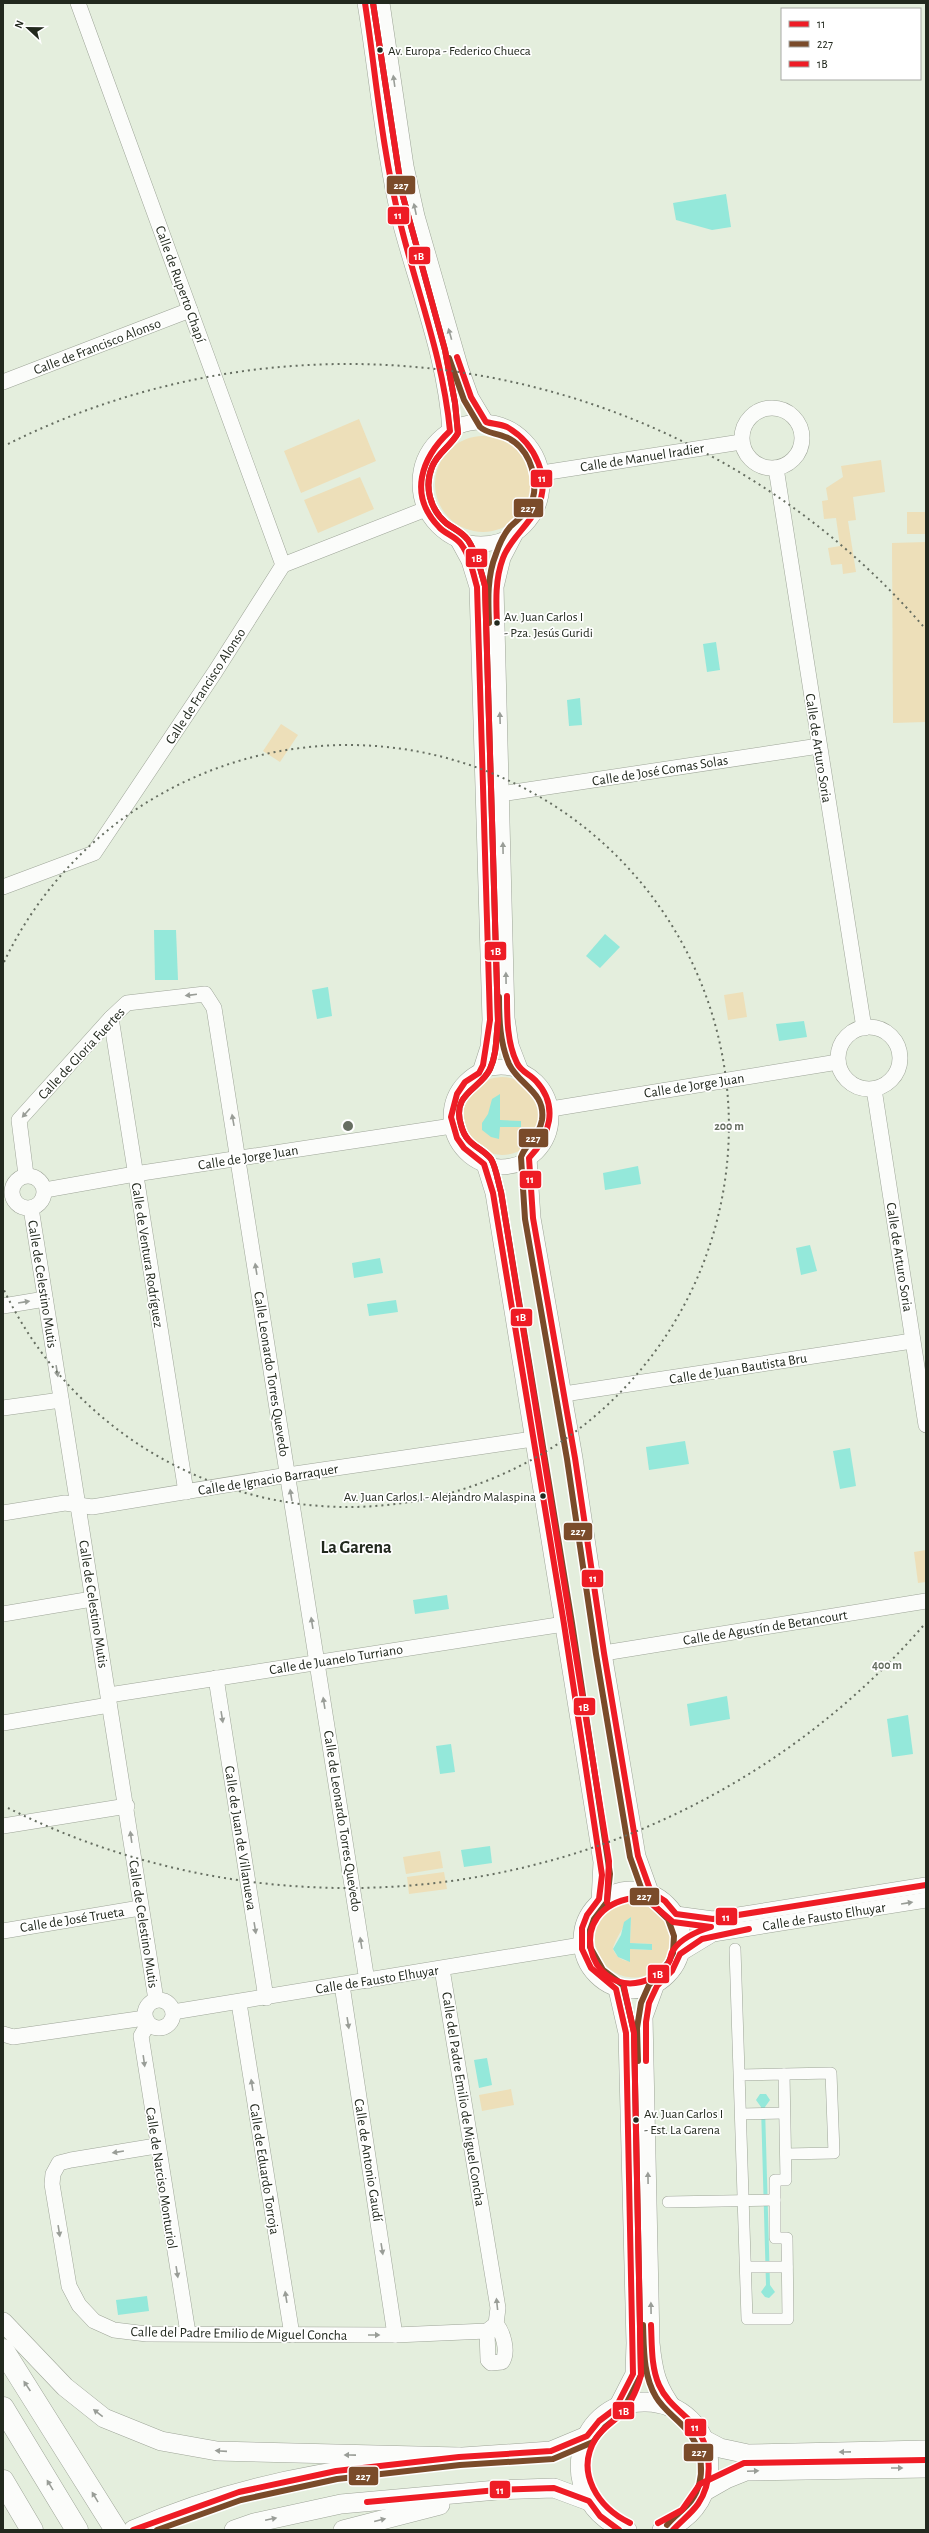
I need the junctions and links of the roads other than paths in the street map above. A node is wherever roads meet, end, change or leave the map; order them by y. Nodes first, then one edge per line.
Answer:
1 (78, 3) edge
2 (365, 3) edge
3 (382, 3) edge
4 (190, 310) junction
5 (3, 382) edge
6 (486, 422) junction
7 (450, 431) junction
8 (742, 442) junction
9 (776, 468) junction
10 (542, 472) junction
11 (426, 509) junction
12 (515, 535) junction
13 (457, 540) junction
14 (283, 566) junction
15 (819, 746) junction
16 (501, 794) junction
17 (3, 887) edge
18 (111, 1018) junction
19 (864, 1028) junction
20 (838, 1062) junction
21 (521, 1071) junction
22 (480, 1072) junction
23 (874, 1089) junction
24 (551, 1109) junction
25 (452, 1126) junction
26 (239, 1158) junction
27 (529, 1158) junction
28 (484, 1164) junction
29 (135, 1174) junction
30 (26, 1175) junction
31 (45, 1190) junction
32 (8, 1199) edge
33 (31, 1208) junction
34 (46, 1299) junction
35 (3, 1306) edge
36 (912, 1341) junction
37 (564, 1394) junction
38 (61, 1400) junction
39 (3, 1408) edge
40 (926, 1425) edge
41 (533, 1439) junction
42 (288, 1475) junction
43 (186, 1492) junction
44 (78, 1504) junction
45 (3, 1513) edge
46 (92, 1599) junction
47 (926, 1600) edge
48 (3, 1614) edge
49 (564, 1624) junction
50 (604, 1653) junction
51 (318, 1662) junction
52 (216, 1678) junction
53 (109, 1700) junction
54 (3, 1723) edge
55 (127, 1806) junction
56 (3, 1826) edge
57 (926, 1885) edge
58 (651, 1892) junction
59 (926, 1900) edge
60 (599, 1902) junction
61 (140, 1908) junction
62 (676, 1914) junction
63 (3, 1930) edge
64 (581, 1945) junction
65 (735, 1949) dead end
66 (680, 1954) junction
67 (442, 1969) junction
68 (367, 1981) junction
69 (657, 1984) junction
70 (342, 1985) junction
71 (616, 1989) junction
72 (266, 1998) junction
73 (156, 2000) junction
74 (239, 2003) junction
75 (173, 2012) junction
76 (146, 2021) junction
77 (6, 2039) edge
78 (784, 2074) junction
79 (740, 2075) junction
80 (784, 2113) junction
81 (741, 2114) junction
82 (156, 2146) junction
83 (786, 2154) junction
84 (745, 2200) junction
85 (768, 2200) junction
86 (668, 2202) dead end
87 (746, 2267) junction
88 (788, 2267) junction
89 (3, 2322) edge
90 (188, 2333) junction
91 (292, 2335) junction
92 (395, 2336) junction
93 (3, 2350) edge
94 (3, 2408) edge
95 (616, 2409) junction
96 (676, 2410) junction
97 (587, 2436) junction
98 (703, 2439) junction
99 (926, 2450) edge
100 (460, 2457) junction
101 (926, 2468) edge
102 (3, 2481) edge
103 (497, 2490) junction
104 (705, 2491) junction
105 (589, 2502) junction
106 (676, 2526) edge
107 (140, 2527) edge
108 (621, 2529) edge
109 (32, 2530) edge
110 (77, 2530) edge
111 (116, 2530) edge
112 (234, 2530) edge
113 (343, 2530) edge
114 (662, 2530) edge

1 - 4 street, Calle de Ruperto Chapí
2 - 7 street
6 -> 3 street
4 - 5 street, Calle de Francisco Alonso
4 - 14 street, Calle de Ruperto Chapí
6 - 7 street
6 - 10 street
7 - 11 street
8 - 9 street
8 - 9 street
8 - 10 street, Calle de Manuel Iradier
9 - 15 street, Calle de Arturo Soria
10 - 12 street
11 - 13 street
11 - 14 street
12 - 13 street
16 -> 12 street
13 - 22 street
14 - 17 street, Calle de Francisco Alonso
15 - 16 street, Calle de José Comas Solas
15 - 19 street, Calle de Arturo Soria
21 -> 16 street
26 -> 18 street, Calle de Gloria Fuertes
18 - 29 street, Calle de Ventura Rodríguez
18 -> 30 street, Calle de Gloria Fuertes
19 - 20 street
19 - 23 street
20 - 23 street
20 - 24 street, Calle de Jorge Juan
21 - 22 street
21 - 24 street
22 - 25 street
23 - 36 street, Calle de Arturo Soria
24 - 27 street
25 - 26 street, Calle de Jorge Juan
25 - 28 street
26 - 29 street, Calle de Jorge Juan
42 -> 26 street, Calle Leonardo Torres Quevedo
27 - 28 street
27 - 37 street
28 - 41 street
29 - 31 street, Calle de Jorge Juan
29 - 43 street, Calle de Ventura Rodríguez
30 - 31 street
30 - 32 street
31 - 33 street
32 - 33 street
33 - 34 street, Calle de Celestino Mutis
35 -> 34 street
34 -> 38 street, Calle de Celestino Mutis
36 - 37 street, Calle de Juan Bautista Bru
36 - 40 street, Calle de Arturo Soria
37 - 50 street
38 - 39 street
38 - 44 street, Calle de Celestino Mutis
41 - 42 street, Calle de Ignacio Barraquer
41 - 49 street
42 - 43 street, Calle de Ignacio Barraquer
51 -> 42 street, Calle Leonardo Torres Quevedo
43 - 44 street, Calle de Ignacio Barraquer
44 - 45 street, Calle de Ignacio Barraquer
44 - 46 street, Calle de Celestino Mutis
46 - 48 street
46 - 53 street, Calle de Celestino Mutis
47 - 50 street, Calle de Agustín de Betancourt
49 - 51 street, Calle de Juanelo Turriano
49 - 60 street
50 - 58 street
51 - 52 street, Calle de Juanelo Turriano
68 -> 51 street, Calle de Leonardo Torres Quevedo
52 - 53 street, Calle de Juanelo Turriano
52 -> 72 street, Calle de Juan de Villanueva
53 - 54 street, Calle de Juanelo Turriano
53 - 55 street, Calle de Celestino Mutis
55 - 56 street
61 -> 55 street, Calle de Celestino Mutis
57 - 62 street, Calle de Fausto Elhuyar
58 - 60 street
58 - 62 street
66 -> 59 street, Calle de Fausto Elhuyar
60 - 64 street
61 - 63 street, Calle de José Trueta
61 - 73 street, Calle de Celestino Mutis
62 - 66 street
64 - 67 street, Calle de Fausto Elhuyar
64 - 71 street
65 - 79 street
66 - 69 street
67 - 68 street, Calle de Fausto Elhuyar
92 -> 67 street, Calle del Padre Emilio de Miguel Concha
68 - 70 street, Calle de Fausto Elhuyar
69 - 71 street
96 -> 69 street
70 - 72 street, Calle de Fausto Elhuyar
70 -> 92 street, Calle de Antonio Gaudí
71 - 95 street
72 - 74 street, Calle de Fausto Elhuyar
73 - 75 street
73 - 76 street
74 - 75 street, Calle de Fausto Elhuyar
91 -> 74 street, Calle de Eduardo Torroja
75 - 76 street
76 - 77 street
76 -> 82 street, Calle de Narciso Monturiol
78 - 79 street
78 - 80 street
78 - 83 street
79 - 81 street
80 - 81 street
80 - 83 street
81 - 84 street
82 -> 90 street, Calle de Narciso Monturiol
82 -> 90 street, Calle del Padre Emilio de Miguel Concha
83 - 85 street
84 - 85 street
84 - 86 street
84 - 87 street
85 - 88 street
87 - 88 street
87 - 88 street
100 -> 89 street
90 - 91 street, Calle del Padre Emilio de Miguel Concha
91 -> 92 street, Calle del Padre Emilio de Miguel Concha
111 -> 93 highway
110 -> 94 highway
95 - 96 street
95 - 97 street
96 - 98 street
97 - 100 street
97 - 105 street
99 -> 98 street
98 - 104 street
100 - 107 street
104 -> 101 street
102 - 109 highway
103 - 105 street
112 -> 103 street
113 -> 103 street
104 - 106 street
105 - 108 street
106 - 114 street

